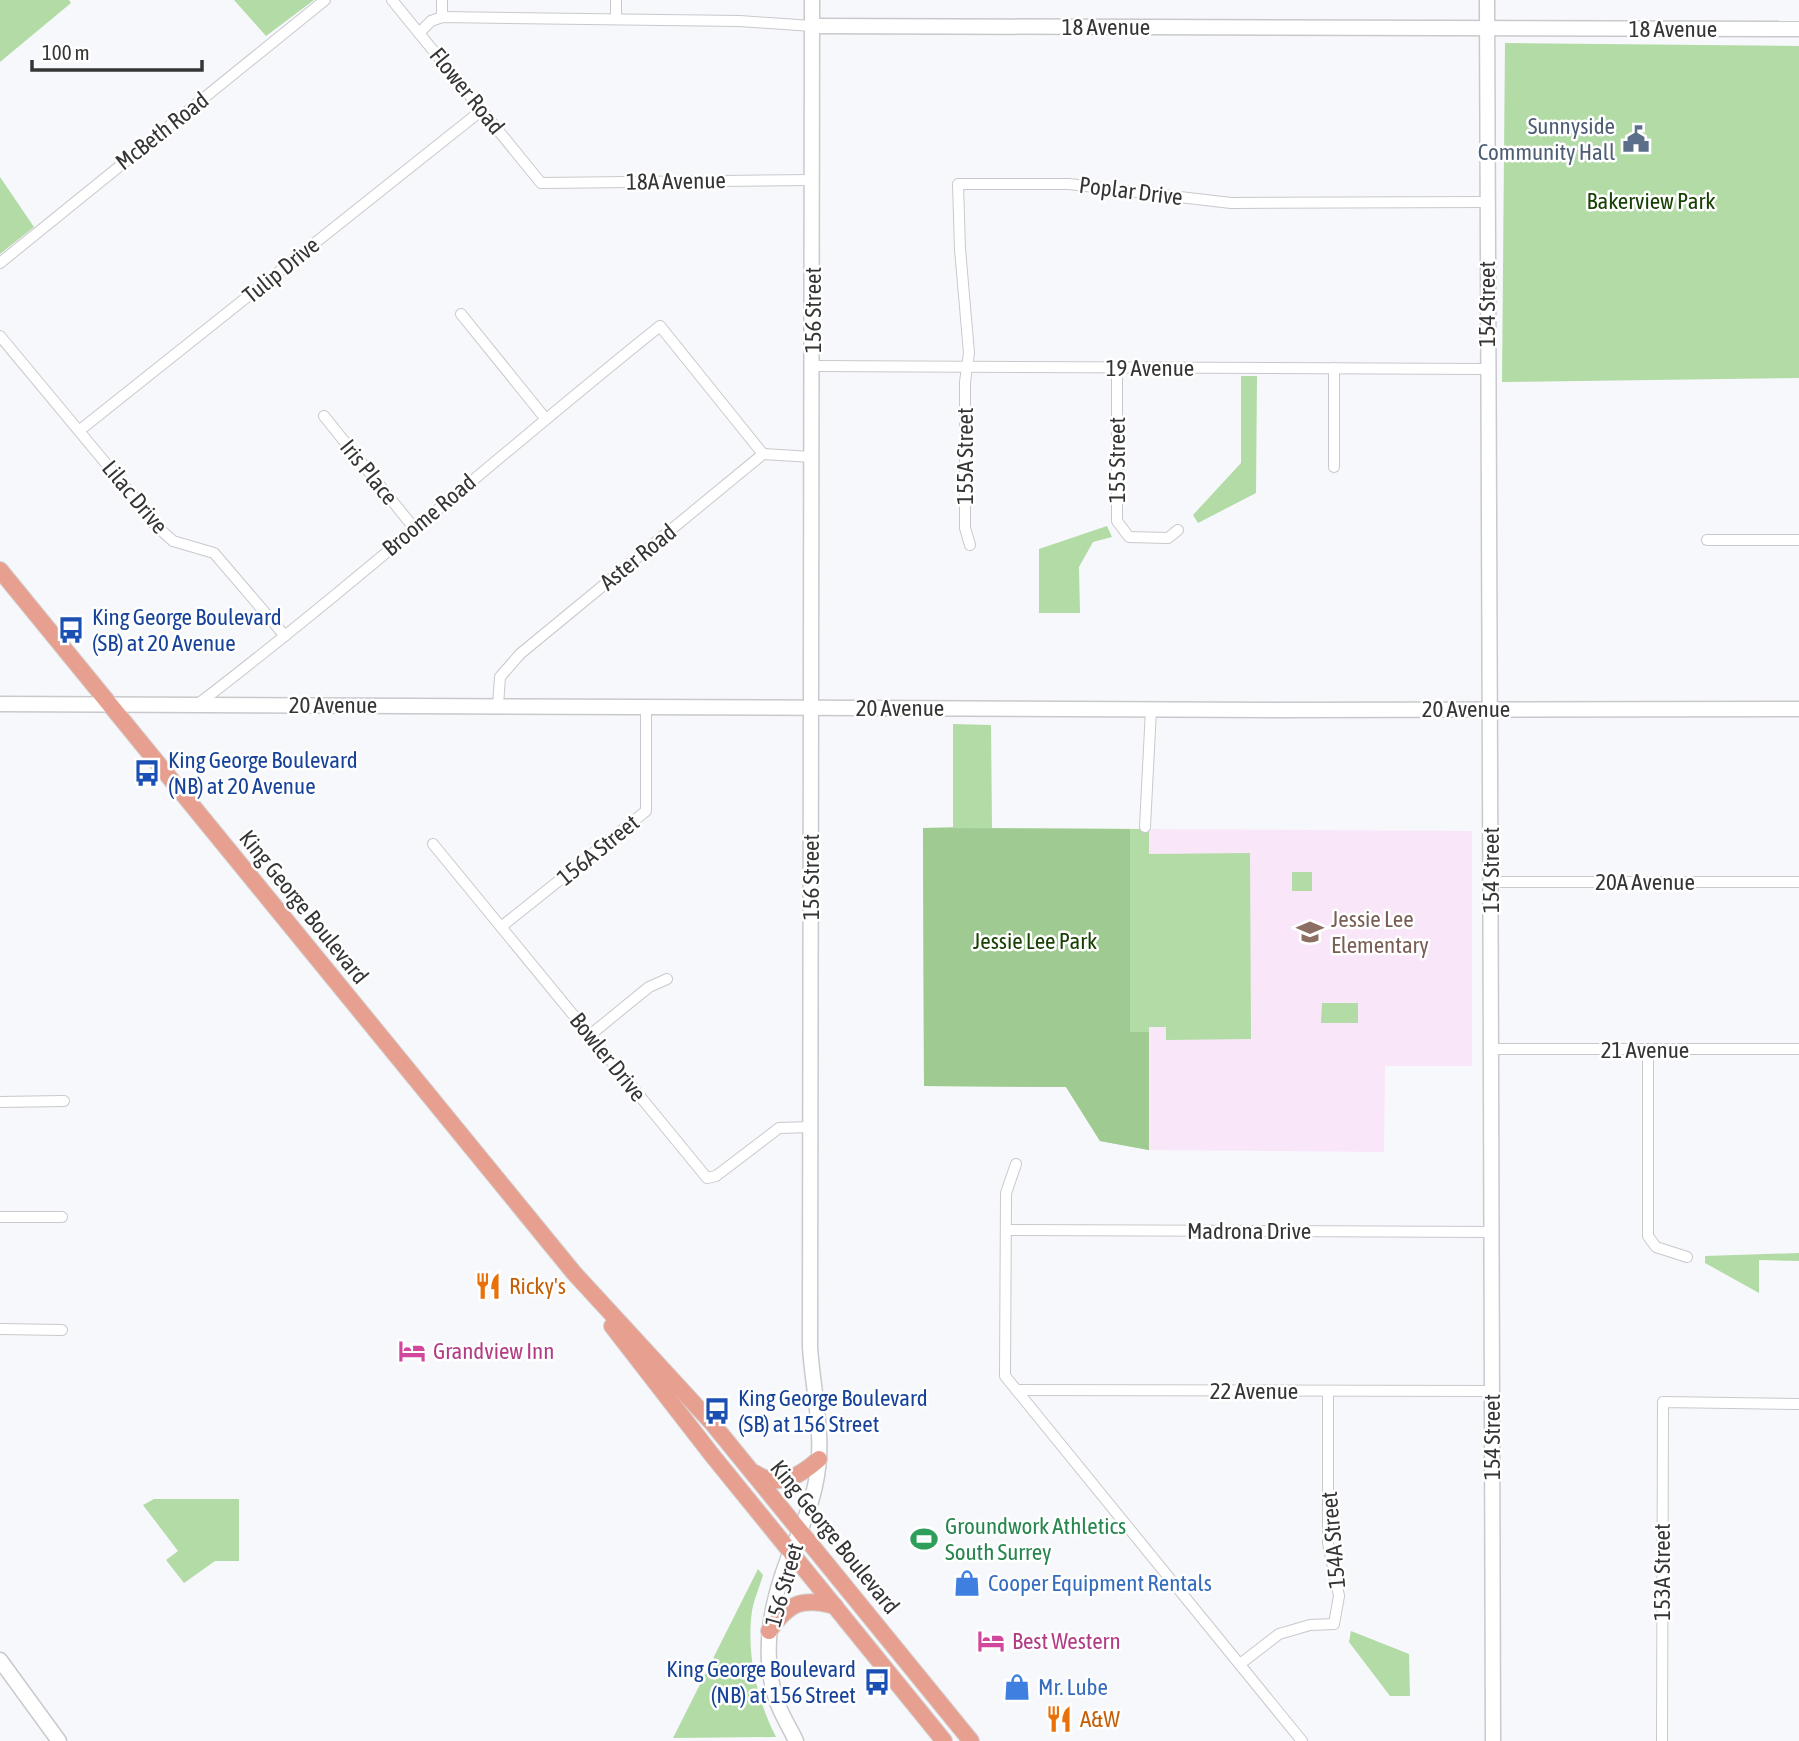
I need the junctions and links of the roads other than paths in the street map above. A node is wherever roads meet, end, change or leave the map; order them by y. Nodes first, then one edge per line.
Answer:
1 (325, 0) edge
2 (392, 0) edge
3 (442, 0) edge
4 (616, 0) edge
5 (812, 0) edge
6 (1487, 0) edge
7 (442, 17) junction
8 (616, 19) junction
9 (812, 26) junction
10 (1487, 28) junction
11 (1799, 29) edge
12 (419, 33) junction
13 (482, 110) junction
14 (812, 180) junction
15 (541, 183) joint
16 (1487, 202) junction
17 (0, 262) edge
18 (461, 314) dead end
19 (0, 336) edge
20 (813, 366) junction
21 (967, 367) junction
22 (1334, 368) junction
23 (1117, 369) junction
24 (1488, 369) junction
25 (324, 416) dead end
26 (545, 418) junction
27 (80, 430) junction
28 (763, 454) junction
29 (812, 457) junction
30 (1334, 467) dead end
31 (414, 528) junction
32 (1178, 530) dead end
33 (1707, 540) dead end
34 (1799, 540) edge
35 (970, 545) dead end
36 (0, 570) edge
37 (285, 636) junction
38 (0, 705) edge
39 (111, 705) junction
40 (198, 705) junction
41 (499, 705) junction
42 (646, 706) junction
43 (810, 707) junction
44 (1152, 709) junction
45 (1489, 709) junction
46 (1799, 709) edge
47 (1146, 827) dead end
48 (433, 844) dead end
49 (1492, 882) junction
50 (1799, 882) edge
51 (501, 927) junction
52 (667, 979) dead end
53 (590, 1035) junction
54 (1492, 1049) junction
55 (1799, 1049) edge
56 (1648, 1050) junction
57 (64, 1101) dead end
58 (0, 1102) edge
59 (810, 1127) junction
60 (1016, 1164) dead end
61 (0, 1217) edge
62 (62, 1217) dead end
63 (1006, 1230) junction
64 (1492, 1232) junction
65 (1687, 1257) dead end
66 (574, 1273) junction
67 (0, 1329) edge
68 (62, 1330) dead end
69 (1016, 1391) junction
70 (1328, 1391) junction
71 (1492, 1391) junction
72 (1799, 1404) edge
73 (819, 1459) junction
74 (753, 1472) junction
75 (800, 1532) junction
76 (791, 1552) junction
77 (835, 1606) junction
78 (769, 1631) junction
79 (0, 1660) edge
80 (1240, 1664) junction
81 (926, 1717) junction
82 (59, 1741) edge
83 (796, 1741) edge
84 (939, 1741) edge
85 (944, 1741) edge
86 (960, 1741) edge
87 (971, 1741) edge
88 (1302, 1741) edge
89 (1493, 1741) edge
90 (1662, 1741) edge

1 - 17 street, McBeth Road
2 - 12 street, Flower Road
3 - 7 street
4 - 8 street
5 - 9 street, 156 Street
6 - 10 street, 154 Street
7 - 8 street, 18 Avenue
7 - 12 street
8 - 9 street, 18 Avenue
9 - 10 street, 18 Avenue
9 - 14 street, 156 Street
10 - 11 street, 18 Avenue
10 - 16 street, 154 Street
12 - 13 street, Flower Road
13 - 15 street, Flower Road
13 - 27 street, Tulip Drive
14 - 15 street, 18A Avenue
14 - 20 street, 156 Street
16 - 21 street, Poplar Drive
16 - 24 street, 154 Street
18 - 26 street
19 - 27 street, Lilac Drive
20 - 21 street, 19 Avenue
20 - 29 street, 156 Street
21 - 23 street, 19 Avenue
21 - 35 street, 155A Street
22 - 23 street, 19 Avenue
22 - 24 street, 19 Avenue
22 - 30 street
23 - 32 street, 155 Street
24 - 45 street, 154 Street
25 - 31 street, Iris Place
26 - 28 street, Broome Road
26 - 31 street, Broome Road
27 - 37 street, Lilac Drive
28 - 29 street
28 - 41 street, Aster Road
29 - 43 street, 156 Street
31 - 37 street, Broome Road
33 - 34 street
36 - 39 main road, King George Boulevard
37 - 40 street, Broome Road
38 - 39 street, 20 Avenue
39 - 40 street, 20 Avenue
39 - 66 main road, King George Boulevard
40 - 41 street, 20 Avenue
41 - 42 street, 20 Avenue
42 - 43 street, 20 Avenue
42 - 51 street, 156A Street
43 - 44 street, 20 Avenue
43 - 59 street, 156 Street
44 - 45 street, 20 Avenue
44 - 47 street
45 - 46 street, 20 Avenue
45 - 49 street, 154 Street
48 - 51 street, Bowler Drive
49 - 50 street, 20A Avenue
49 - 54 street, 154 Street
51 - 53 street, Bowler Drive
52 - 53 street
53 - 59 street, Bowler Drive
54 - 56 street, 21 Avenue
54 - 64 street, 154 Street
55 - 56 street, 21 Avenue
56 - 65 street
57 - 58 street
59 - 73 street, 156 Street
60 - 63 street
61 - 62 street
63 - 64 street, Madrona Drive
63 - 69 street
64 - 71 street, 154 Street
66 - 74 main road, King George Boulevard
66 - 76 main road, King George Boulevard
67 - 68 street
69 - 70 street, 22 Avenue
69 - 80 street
70 - 71 street, 22 Avenue
70 - 80 street, 154A Street
71 - 89 street, 154 Street
72 - 90 street, 153A Street
73 - 74 main road
73 - 75 street, 156 Street
74 - 75 main road, King George Boulevard
75 - 76 street, 156 Street
75 - 87 main road, King George Boulevard
76 - 77 main road, King George Boulevard
76 - 78 street, 156 Street
77 - 78 main road
77 - 81 main road, King George Boulevard
78 - 83 street, 156 Street
79 - 82 street
80 - 88 street
81 - 84 main road
81 - 85 main road, King George Boulevard
81 - 86 main road

